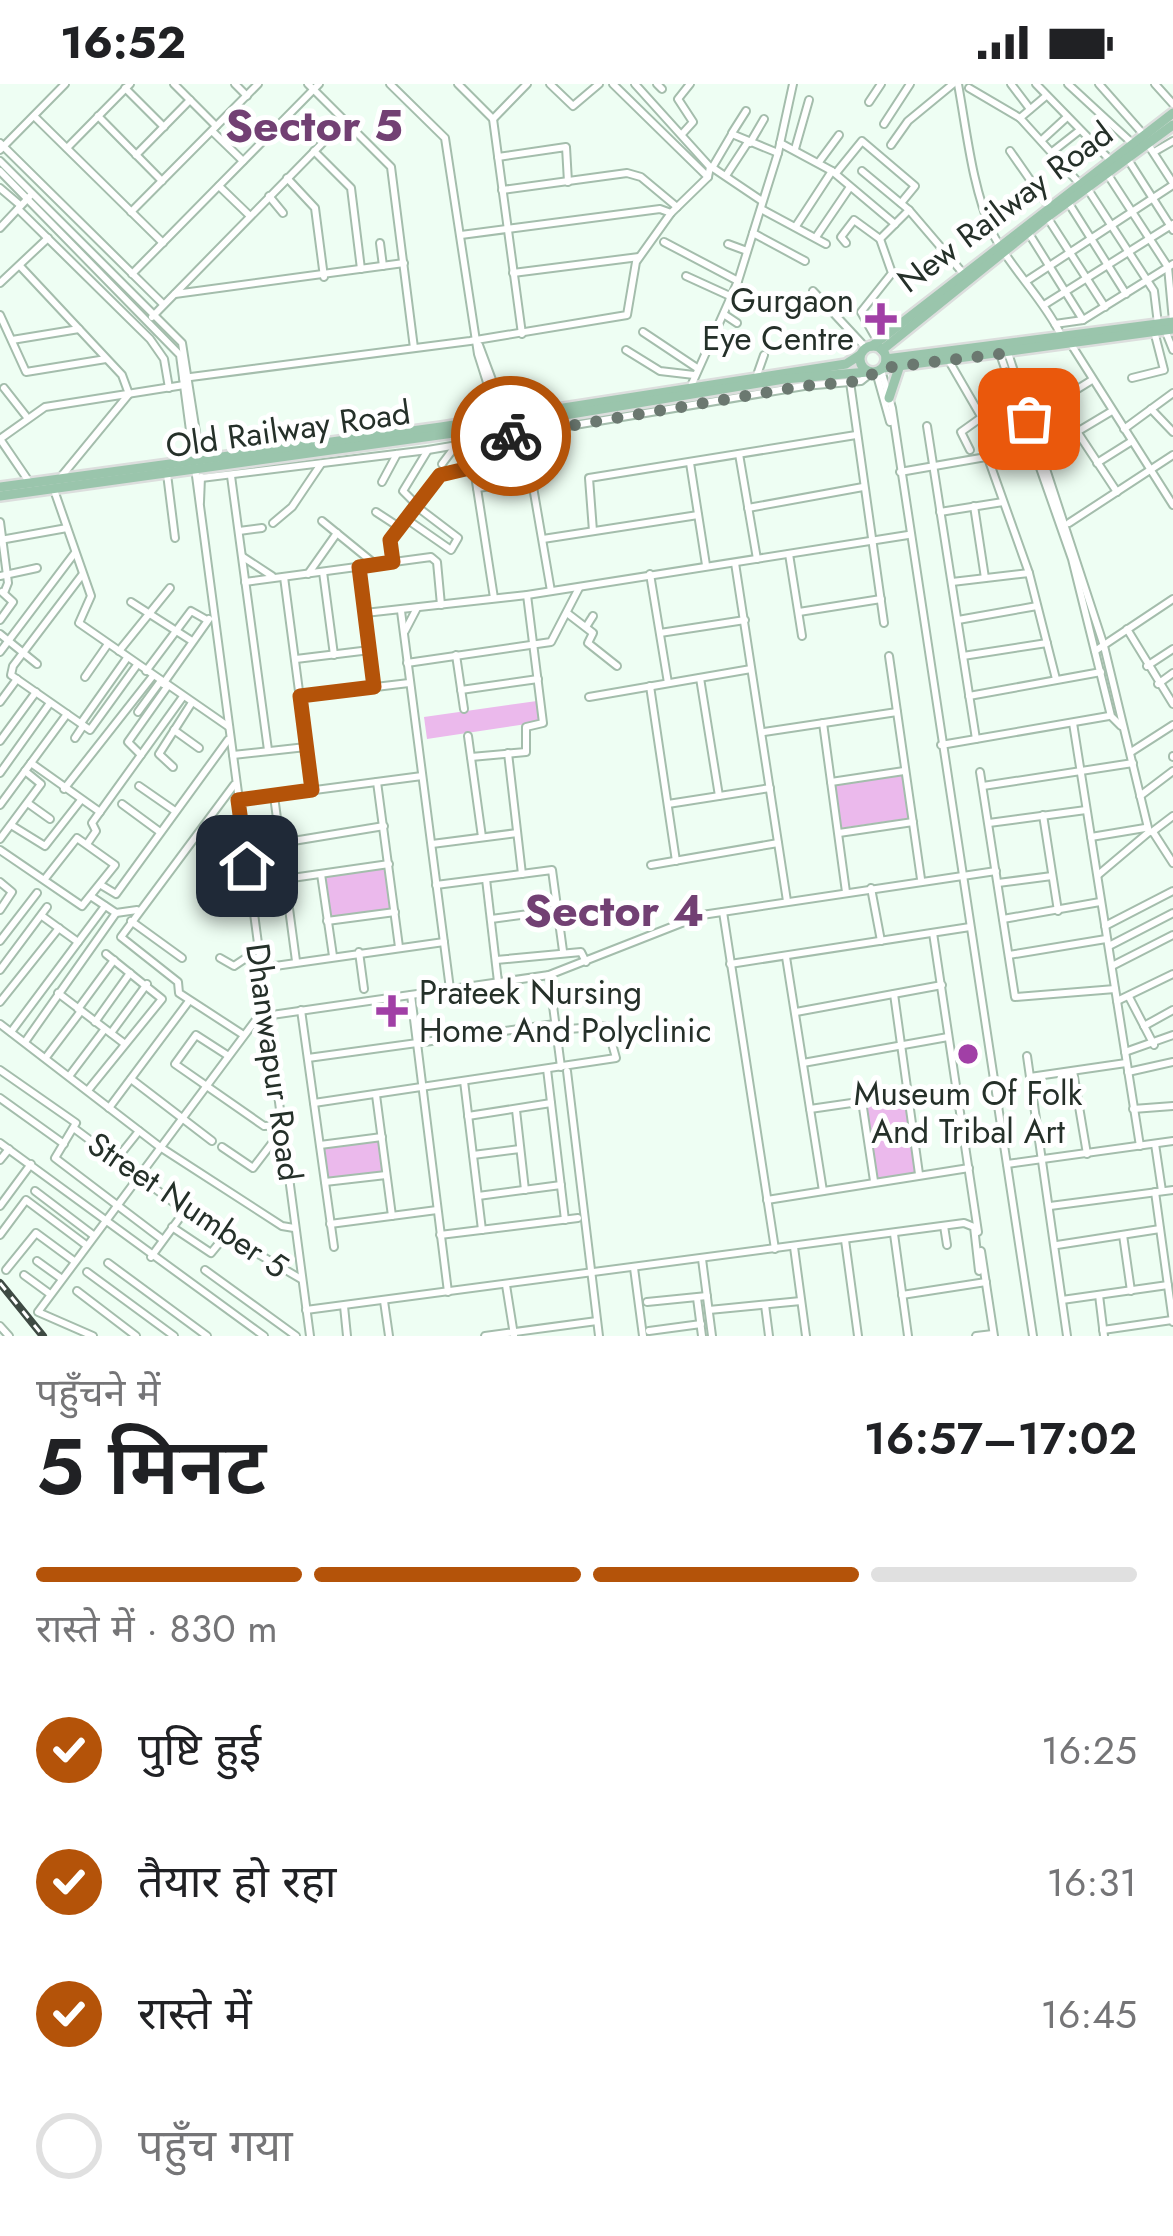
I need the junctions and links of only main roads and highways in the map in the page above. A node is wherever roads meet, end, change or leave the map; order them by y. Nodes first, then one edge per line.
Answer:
1 (1173, 108) edge
2 (1173, 124) edge
3 (1148, 144) junction
4 (1108, 166) junction
5 (1083, 186) junction
6 (1048, 212) junction
7 (1003, 248) junction
8 (990, 257) junction
9 (1166, 326) edge
10 (1066, 338) junction
11 (875, 359) junction
12 (899, 368) junction
13 (693, 381) junction
14 (889, 398) road end
15 (503, 421) junction
16 (469, 432) junction
17 (198, 467) junction
18 (56, 485) junction
19 (1, 488) edge

1 - 3 main road, New Railway Road
2 - 3 main road, New Railway Road
3 - 4 main road, New Railway Road
3 - 4 main road, New Railway Road
4 - 5 main road, New Railway Road
5 - 6 main road, New Railway Road
5 - 6 main road, New Railway Road
6 - 7 main road, New Railway Road
6 - 7 main road, New Railway Road
7 - 8 main road, New Railway Road
8 - 11 main road, New Railway Road
8 - 11 main road, New Railway Road
9 - 10 main road, Old Railway Road
9 - 10 main road, Old Railway Road
10 - 11 main road, Old Railway Road
10 - 12 main road, Old Railway Road
11 - 12 main road, Old Railway Road
11 - 13 main road, Old Railway Road
11 - 13 main road, Old Railway Road
12 - 14 main road
13 - 15 main road, Old Railway Road
13 - 15 main road, Old Railway Road
15 - 16 main road, Old Railway Road
16 - 17 main road, Old Railway Road
16 - 17 main road, Old Railway Road
17 - 18 main road, Old Railway Road
17 - 18 main road, Old Railway Road
18 - 19 main road, Old Railway Road
18 - 19 main road, Old Railway Road

